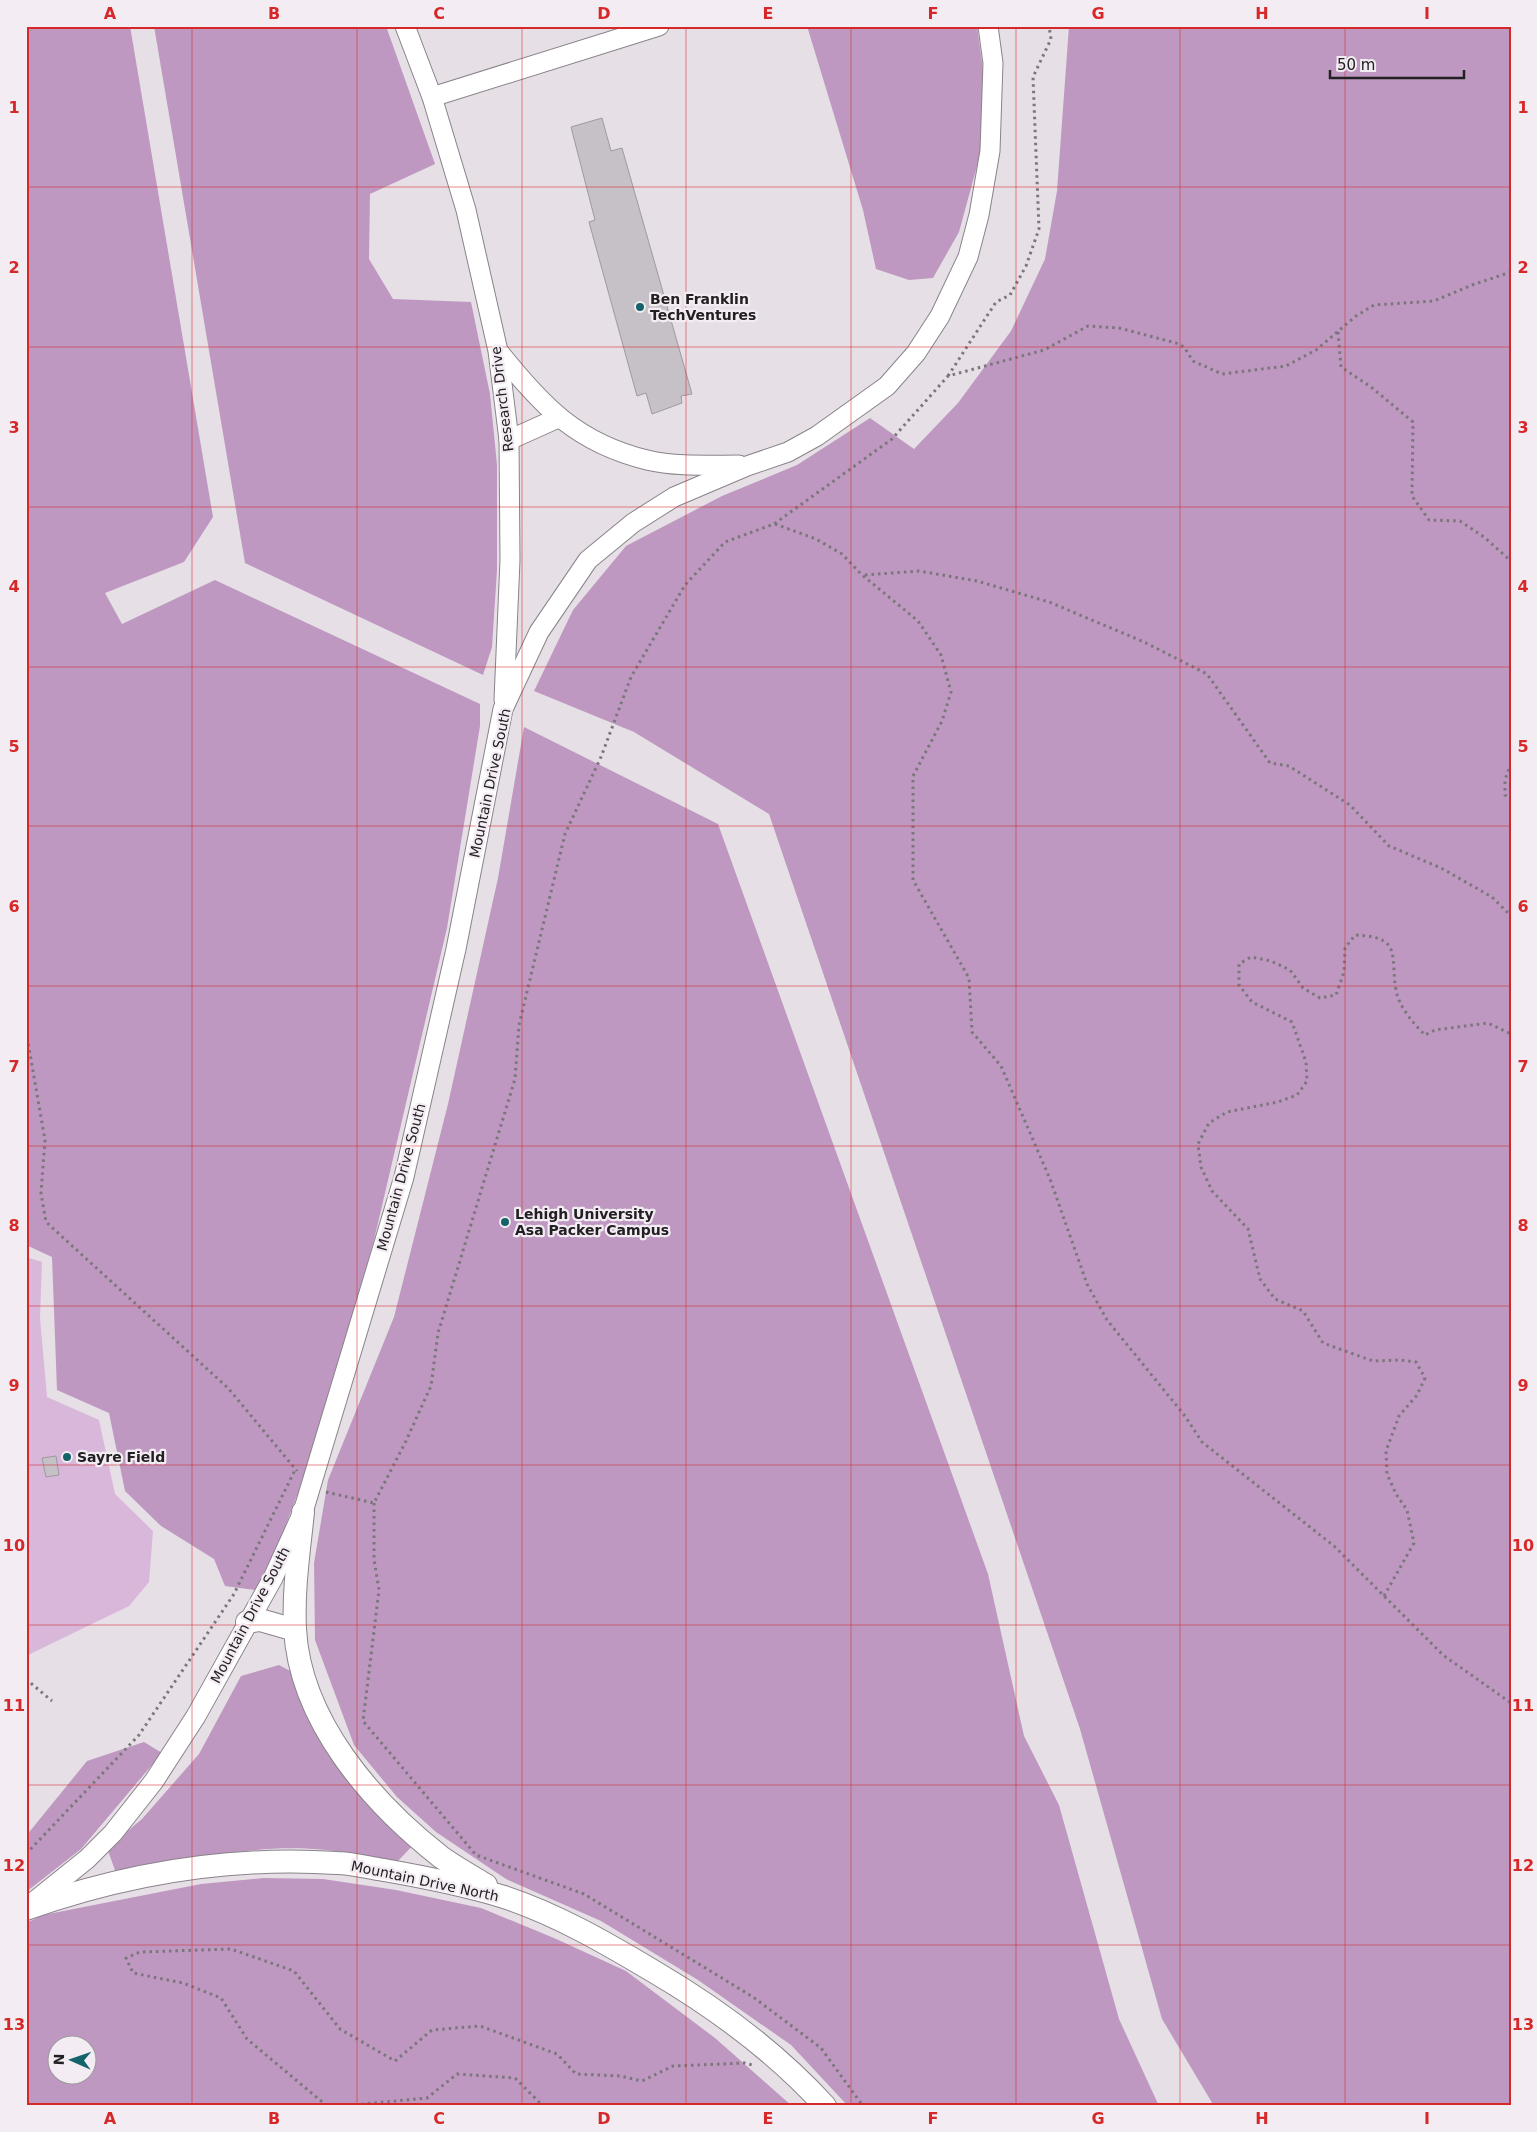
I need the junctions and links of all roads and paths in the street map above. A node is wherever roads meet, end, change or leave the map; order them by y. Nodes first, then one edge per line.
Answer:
1 (405, 26) edge
2 (659, 26) edge
3 (988, 26) edge
4 (1049, 26) edge
5 (432, 97) junction
6 (1511, 272) edge
7 (1338, 331) junction
8 (498, 351) junction
9 (948, 376) junction
10 (558, 418) junction
11 (509, 440) junction
12 (747, 466) junction
13 (774, 524) junction
14 (1511, 561) edge
15 (865, 575) junction
16 (503, 709) junction
17 (1511, 762) edge
18 (1511, 799) edge
19 (1511, 916) edge
20 (26, 1031) edge
21 (1511, 1034) edge
22 (296, 1469) junction
23 (311, 1489) junction
24 (374, 1503) junction
25 (303, 1512) junction
26 (1384, 1596) junction
27 (247, 1622) junction
28 (295, 1630) junction
29 (26, 1679) edge
30 (52, 1701) dead end
31 (1511, 1703) edge
32 (26, 1854) edge
33 (506, 1898) junction
34 (26, 1908) edge
35 (754, 2065) dead end
36 (327, 2106) edge
37 (342, 2106) edge
38 (543, 2106) edge
39 (825, 2106) edge
40 (863, 2106) edge

1 - 5 street, Research Drive
2 - 5 street
3 - 12 street, Mountain Drive South
4 - 9 path
5 - 8 street, Research Drive
6 - 7 path
7 - 9 path
7 - 14 path
8 - 10 street, Mountain Drive South
8 - 11 street, Research Drive
9 - 13 path
10 - 11 street
10 - 12 street, Mountain Drive South
11 - 16 street, Research Drive
12 - 16 street, Mountain Drive South
13 - 15 path
13 - 24 path
15 - 19 path
15 - 26 path
16 - 23 street, Mountain Drive South
17 - 18 path
20 - 22 path
21 - 26 path
22 - 23 path
22 - 32 path
23 - 24 path
23 - 25 street, Mountain Drive South
24 - 40 path
25 - 27 street, Mountain Drive South
25 - 28 street
26 - 31 path
27 - 28 street
27 - 34 street, Mountain Drive South
28 - 33 street
29 - 30 path
33 - 34 street, Mountain Drive North
33 - 39 street, Mountain Drive North
35 - 36 path
37 - 38 path

